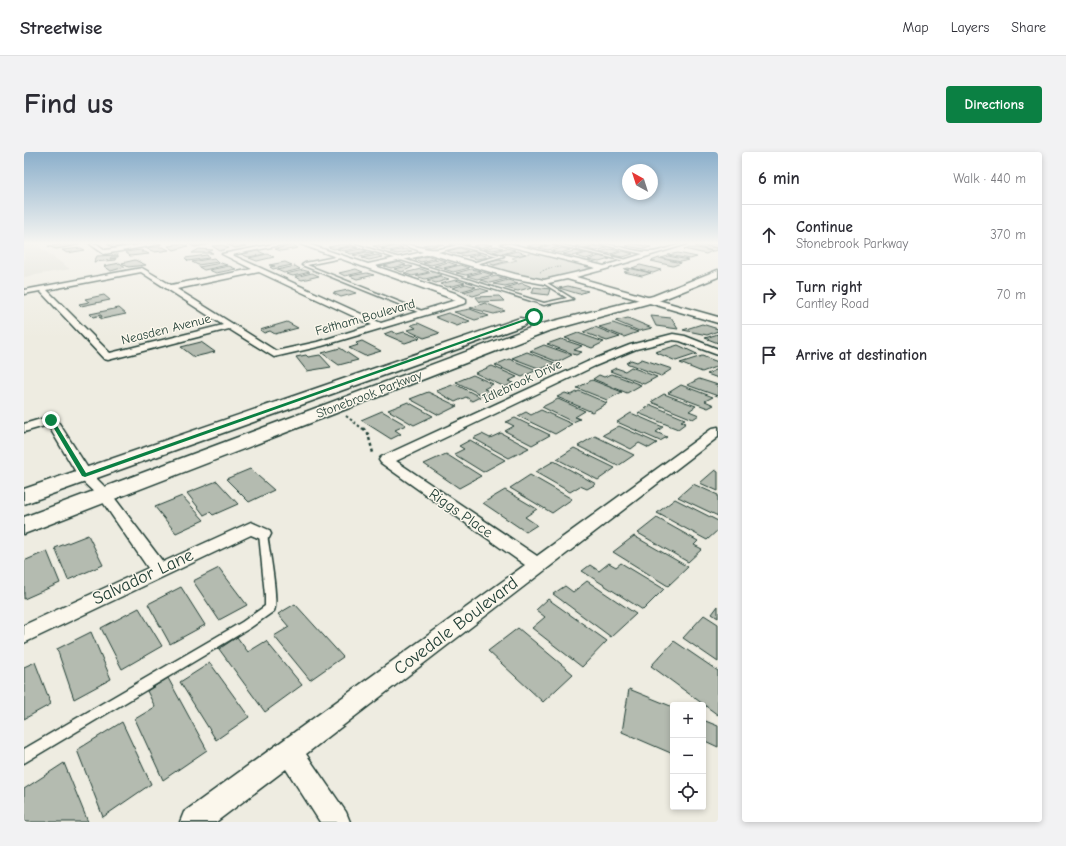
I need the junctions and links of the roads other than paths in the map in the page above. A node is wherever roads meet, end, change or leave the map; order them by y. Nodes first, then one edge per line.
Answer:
1 (114, 275) edge
2 (150, 275) edge
3 (233, 275) edge
4 (270, 275) edge
5 (332, 275) edge
6 (394, 275) edge
7 (452, 275) edge
8 (517, 275) edge
9 (574, 275) edge
10 (575, 275) edge
11 (710, 275) edge
12 (567, 277) junction
13 (544, 282) junction
14 (170, 288) junction
15 (42, 289) junction
16 (24, 292) edge
17 (642, 295) junction
18 (425, 313) junction
19 (718, 315) edge
20 (718, 320) edge
21 (230, 326) junction
22 (381, 326) junction
23 (718, 352) edge
24 (24, 428) edge
25 (718, 431) edge
26 (380, 457) joint
27 (85, 476) junction
28 (105, 495) junction
29 (24, 497) edge
30 (24, 526) edge
31 (263, 534) joint
32 (537, 565) junction
33 (159, 570) junction
34 (24, 634) edge
35 (289, 751) junction
36 (24, 756) edge
37 (194, 822) edge
38 (336, 822) edge

1 - 15 street
2 - 14 street
3 - 14 street
4 - 22 street
5 - 18 lane
6 - 18 street, Feltham Boulevard
7 - 13 lane
8 - 13 street
9 - 12 street
10 - 17 street
11 - 17 main road, Stonebrook Parkway
12 - 13 street
12 - 17 street
14 - 21 street
15 - 16 street
15 - 21 street, Neasden Avenue
17 - 19 street
17 - 20 street
17 - 27 main road, Stonebrook Parkway
17 - 28 main road, Stonebrook Parkway
18 - 22 street, Feltham Boulevard
21 - 22 street, Feltham Boulevard
23 - 26 street, Idlebrook Drive
24 - 27 street
25 - 32 street, Covedale Boulevard
26 - 32 street, Riggs Place
27 - 28 street
27 - 29 main road, Stonebrook Parkway
28 - 30 main road, Stonebrook Parkway
28 - 33 street
31 - 33 street, Salvador Lane
31 - 36 lane
32 - 35 street, Covedale Boulevard
33 - 34 street, Salvador Lane
35 - 37 street, Covedale Boulevard
35 - 38 street

